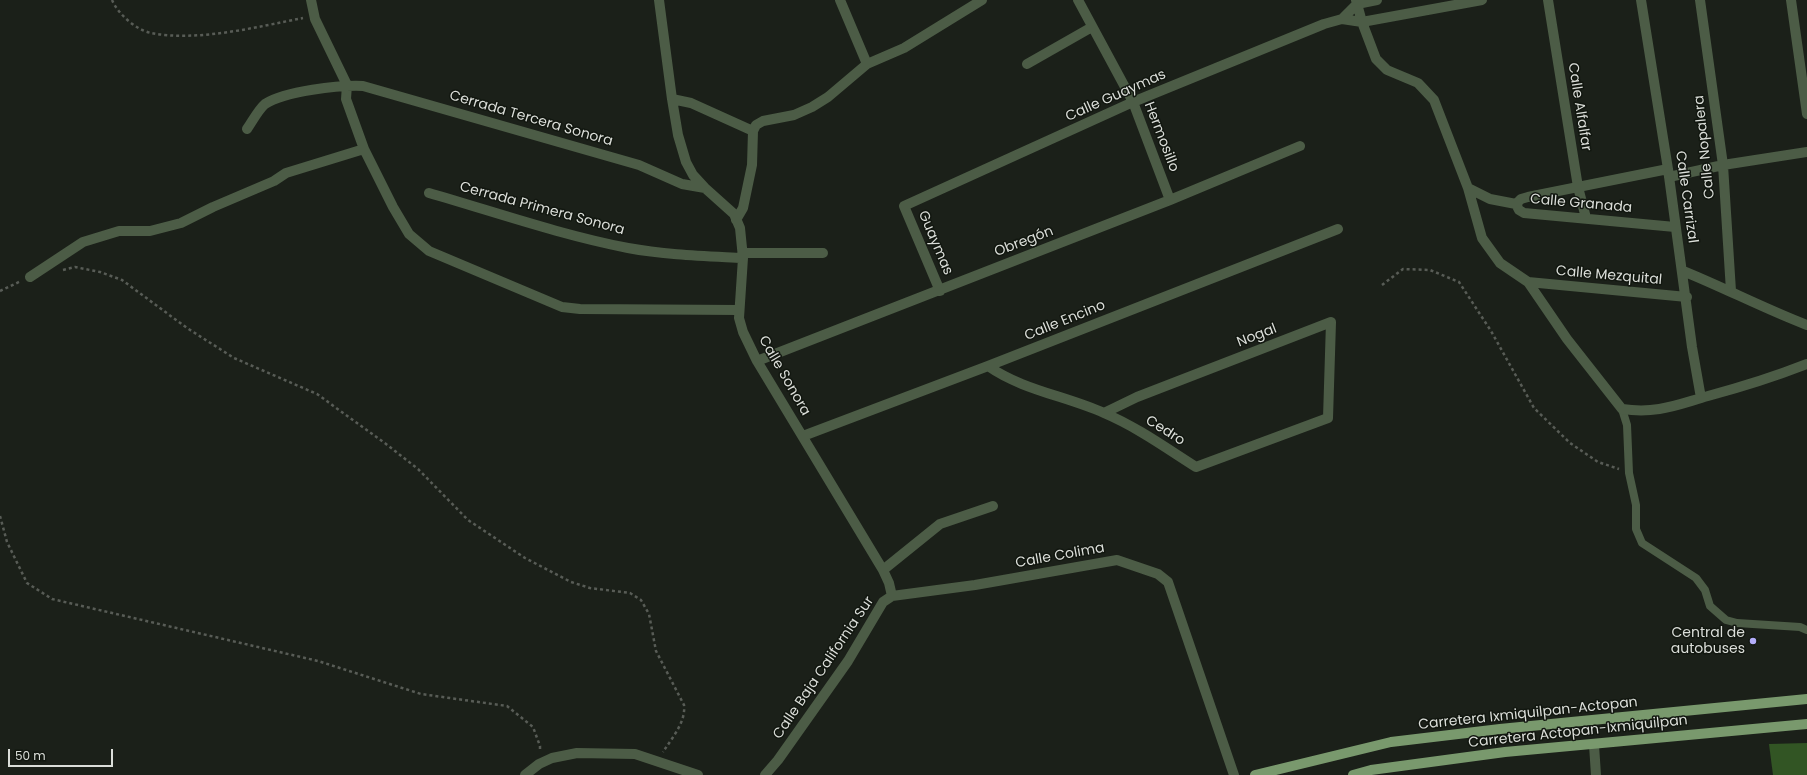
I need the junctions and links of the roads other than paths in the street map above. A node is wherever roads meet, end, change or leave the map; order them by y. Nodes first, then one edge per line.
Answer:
1 (311, 0) edge
2 (659, 0) edge
3 (840, 0) edge
4 (982, 0) edge
5 (1078, 0) edge
6 (1377, 0) edge
7 (1482, 0) edge
8 (1548, 0) edge
9 (1641, 0) edge
10 (1700, 0) edge
11 (1791, 0) edge
12 (1460, 1) edge
13 (1356, 2) edge
14 (1342, 19) junction
15 (1362, 22) junction
16 (1092, 27) junction
17 (867, 64) junction
18 (1027, 64) dead end
19 (347, 86) junction
20 (672, 99) junction
21 (1133, 102) junction
22 (1807, 114) edge
23 (755, 128) junction
24 (247, 129) dead end
25 (1300, 146) dead end
26 (364, 148) junction
27 (1807, 152) edge
28 (1723, 165) junction
29 (1669, 173) junction
30 (1578, 187) junction
31 (705, 188) junction
32 (1468, 188) junction
33 (429, 193) dead end
34 (1170, 200) junction
35 (1516, 204) junction
36 (904, 206) joint
37 (1586, 218) junction
38 (736, 220) junction
39 (1675, 227) junction
40 (1338, 229) dead end
41 (823, 253) dead end
42 (743, 255) junction
43 (1683, 270) junction
44 (30, 278) road end
45 (1528, 282) junction
46 (940, 291) junction
47 (1731, 291) junction
48 (1686, 297) junction
49 (739, 310) junction
50 (1807, 325) edge
51 (757, 361) junction
52 (1807, 364) edge
53 (988, 366) junction
54 (1701, 398) junction
55 (1622, 409) junction
56 (1104, 413) junction
57 (1328, 418) joint
58 (803, 436) junction
59 (993, 506) dead end
60 (883, 570) junction
61 (892, 596) junction
62 (1807, 630) edge
63 (1807, 699) edge
64 (1807, 724) edge
65 (1594, 745) junction
66 (525, 775) edge
67 (698, 775) edge
68 (766, 775) edge
69 (1234, 775) edge
70 (1255, 775) edge
71 (1353, 775) edge
72 (1596, 775) edge

1 - 19 street
2 - 20 street, Calle Sonora
3 - 17 street
4 - 17 street
5 - 16 street, Hermosillo
6 - 13 street
7 - 12 street
8 - 30 street, Calle Alfalfar
9 - 29 street, Calle Carrizal
10 - 28 street, Calle Nopalera
11 - 22 street
12 - 15 street
13 - 14 street, Calle Guaymas
13 - 15 street
14 - 15 street, Calle Guaymas
14 - 21 street, Calle Guaymas
15 - 32 street
16 - 18 street
16 - 21 street, Hermosillo
17 - 23 street
19 - 24 street, Cerrada Tercera Sonora
19 - 26 street
19 - 31 street, Cerrada Tercera Sonora
20 - 23 street
20 - 31 street, Calle Sonora
21 - 34 street, Hermosillo
21 - 36 street, Calle Guaymas
23 - 38 street
25 - 34 street, Obregón
26 - 44 street
26 - 49 street
27 - 28 street
28 - 29 street
28 - 47 street, Calle Nopalera
29 - 30 street
29 - 39 street, Calle Carrizal
30 - 35 street
30 - 37 street, Calle Alfalfar
31 - 38 street, Calle Sonora
32 - 35 street, Calle Granada
32 - 45 street
33 - 42 street, Cerrada Primera Sonora
34 - 46 street, Obregón
35 - 37 street, Calle Granada
36 - 46 street, Guaymas
37 - 39 street, Calle Granada
38 - 42 street, Calle Sonora
39 - 43 street, Calle Carrizal
40 - 53 street, Calle Encino
41 - 42 street, Cerrada Primera Sonora
42 - 49 street, Calle Sonora
43 - 47 street
43 - 48 street, Calle Carrizal
45 - 48 street, Calle Mezquital
45 - 55 street
46 - 51 street, Obregón
47 - 50 street
48 - 54 street, Calle Carrizal
49 - 51 street, Calle Sonora
51 - 58 street, Calle Sonora
52 - 54 street
53 - 56 street, Cedro
53 - 58 street, Calle Encino
54 - 55 street
55 - 62 lane
56 - 57 street, Cedro
56 - 57 street, Nogal
58 - 60 street, Calle Sonora
59 - 60 street
60 - 61 street, Calle Sonora
61 - 68 street, Calle Baja California Sur
61 - 69 street, Calle Colima
63 - 70 main road, Carretera Ixmiquilpan-Actopan
64 - 65 main road, Carretera Actopan-Ixmiquilpan
65 - 71 main road, Carretera Actopan-Ixmiquilpan
65 - 72 street
66 - 67 street

